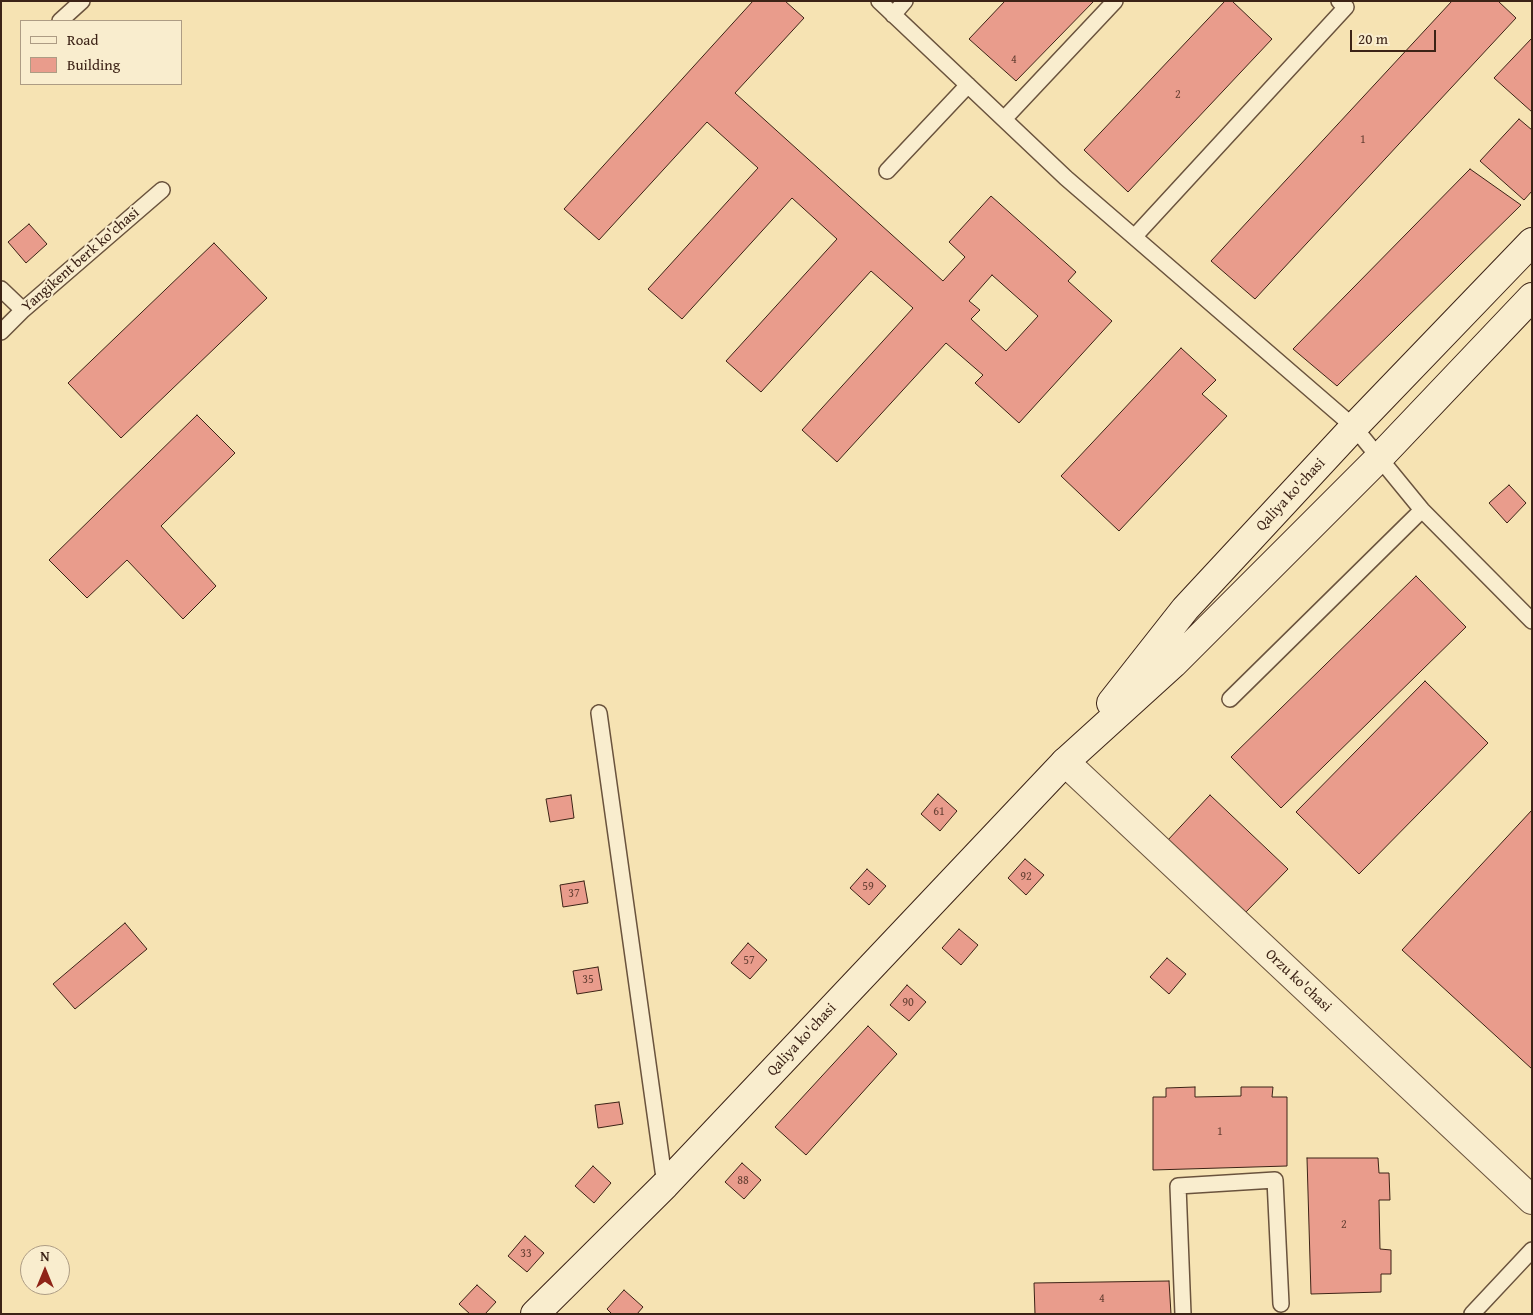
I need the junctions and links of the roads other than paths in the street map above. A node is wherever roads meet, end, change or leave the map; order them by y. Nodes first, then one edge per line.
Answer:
1 (82, 1) edge
2 (879, 1) edge
3 (905, 1) edge
4 (1115, 1) edge
5 (1339, 1) edge
6 (893, 15) junction
7 (61, 20) edge
8 (968, 85) junction
9 (1004, 119) junction
10 (887, 171) dead end
11 (162, 190) dead end
12 (1136, 236) junction
13 (1532, 242) edge
14 (1, 289) edge
15 (1532, 297) edge
16 (23, 310) junction
17 (1, 332) edge
18 (1354, 427) junction
19 (1379, 458) junction
20 (1422, 510) junction
21 (1532, 622) edge
22 (1230, 698) dead end
23 (599, 713) dead end
24 (1065, 762) junction
25 (665, 1185) junction
26 (1532, 1200) edge
27 (1532, 1250) edge
28 (1281, 1304) dead end
29 (535, 1314) edge
30 (1183, 1314) edge
31 (1472, 1314) edge

1 - 7 lane
2 - 6 lane
3 - 6 lane
4 - 9 lane
5 - 12 lane
6 - 8 lane
8 - 9 lane
8 - 10 lane
9 - 12 lane
11 - 16 lane, Yangikent berk ko'chasi
12 - 18 lane
13 - 18 main road, Qaliya ko'chasi
14 - 16 lane
15 - 19 main road, Qaliya ko'chasi
16 - 17 lane, Yangikent berk ko'chasi
18 - 19 lane
18 - 24 main road, Qaliya ko'chasi
19 - 20 lane
19 - 24 main road, Qaliya ko'chasi
20 - 21 lane
20 - 22 lane
23 - 25 lane
24 - 25 main road, Qaliya ko'chasi
24 - 26 main road, Orzu ko'chasi
25 - 29 main road, Qaliya ko'chasi
27 - 31 lane
28 - 30 lane

